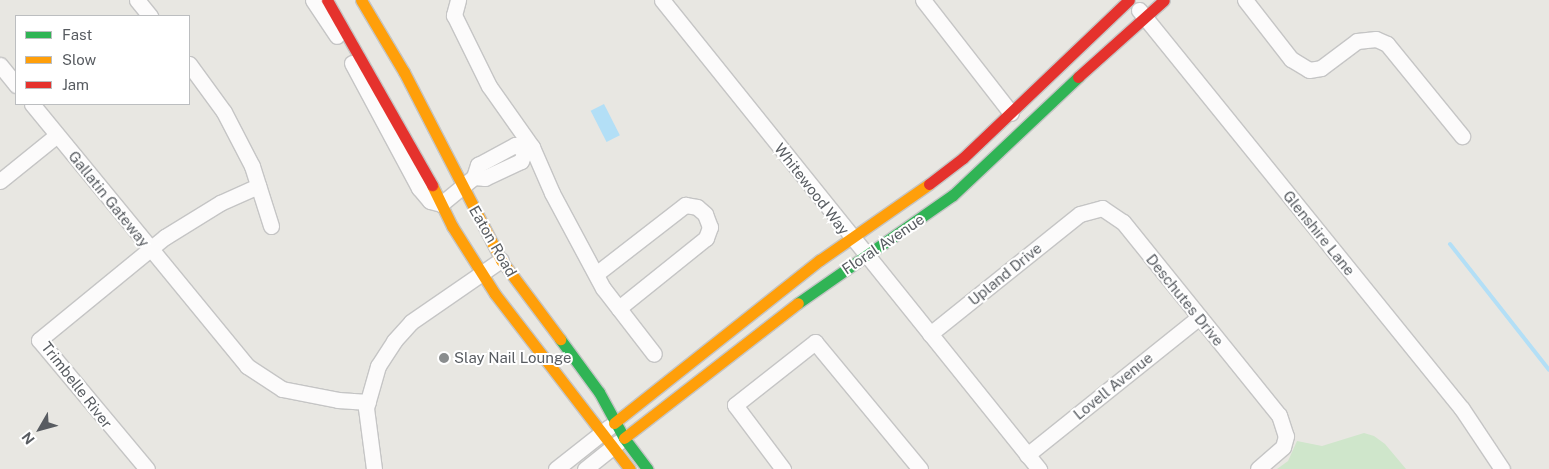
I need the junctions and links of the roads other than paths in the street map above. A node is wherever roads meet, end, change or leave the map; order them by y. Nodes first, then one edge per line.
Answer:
1 (137, 0) edge
2 (313, 0) edge
3 (327, 0) edge
4 (361, 0) edge
5 (458, 0) edge
6 (923, 0) edge
7 (1130, 0) edge
8 (1164, 0) edge
9 (1245, 0) edge
10 (670, 3) edge
11 (149, 15) edge
12 (1144, 16) junction
13 (0, 65) edge
14 (190, 65) edge
15 (15, 84) edge
16 (33, 105) edge
17 (1011, 113) junction
18 (57, 135) junction
19 (1462, 136) dead end
20 (529, 149) junction
21 (0, 180) edge
22 (468, 181) junction
23 (258, 186) junction
24 (441, 204) junction
25 (1080, 214) joint
26 (271, 226) dead end
27 (851, 238) junction
28 (150, 250) junction
29 (866, 257) junction
30 (501, 260) junction
31 (480, 272) junction
32 (596, 274) junction
33 (619, 308) junction
34 (1199, 317) junction
35 (930, 334) junction
36 (654, 354) dead end
37 (368, 402) junction
38 (614, 423) junction
39 (602, 434) junction
40 (618, 443) junction
41 (1027, 455) junction
42 (147, 469) edge
43 (374, 469) edge
44 (556, 469) edge
45 (585, 469) edge
46 (630, 469) edge
47 (647, 469) edge
48 (783, 469) edge
49 (920, 469) edge
50 (1039, 469) edge
51 (1258, 469) edge
52 (1502, 469) edge

1 - 11 street
2 - 24 street, Eaton Road
3 - 24 street, Eaton Road
4 - 22 street, Eaton Road
5 - 20 street
6 - 17 street
7 - 12 street, Glenshire Lane
7 - 17 street, Floral Avenue
8 - 12 street, Floral Avenue
9 - 19 street
10 - 27 street, Whitewood Way
12 - 29 street, Floral Avenue
12 - 52 street, Glenshire Lane
13 - 15 street
14 - 23 street
16 - 18 street, Gallatin Gateway
17 - 27 street, Floral Avenue
18 - 21 street
18 - 28 street, Gallatin Gateway
20 - 22 street
20 - 32 street
22 - 24 street
22 - 30 street, Eaton Road
23 - 26 street
23 - 28 street
24 - 31 street, Eaton Road
25 - 34 street, Deschutes Drive
25 - 35 street, Upland Drive
27 - 29 street, Whitewood Way
27 - 38 street, Floral Avenue
28 - 37 street, Gallatin Gateway
28 - 42 street, Trimbelle River
29 - 35 street, Whitewood Way
29 - 40 street, Floral Avenue
30 - 31 street
30 - 38 street, Eaton Road
31 - 37 street
31 - 39 street, Eaton Road
32 - 33 street
32 - 33 street
33 - 36 street
34 - 41 street, Lovell Avenue
34 - 51 street, Deschutes Drive
35 - 41 street, Whitewood Way
37 - 43 street
38 - 39 street, Floral Avenue
38 - 40 street, Eaton Road
39 - 40 street, Eaton Road
39 - 44 street, Floral Avenue
40 - 45 street, Floral Avenue
40 - 46 street
40 - 47 street, Eaton Road
41 - 50 street, Whitewood Way
48 - 49 street

